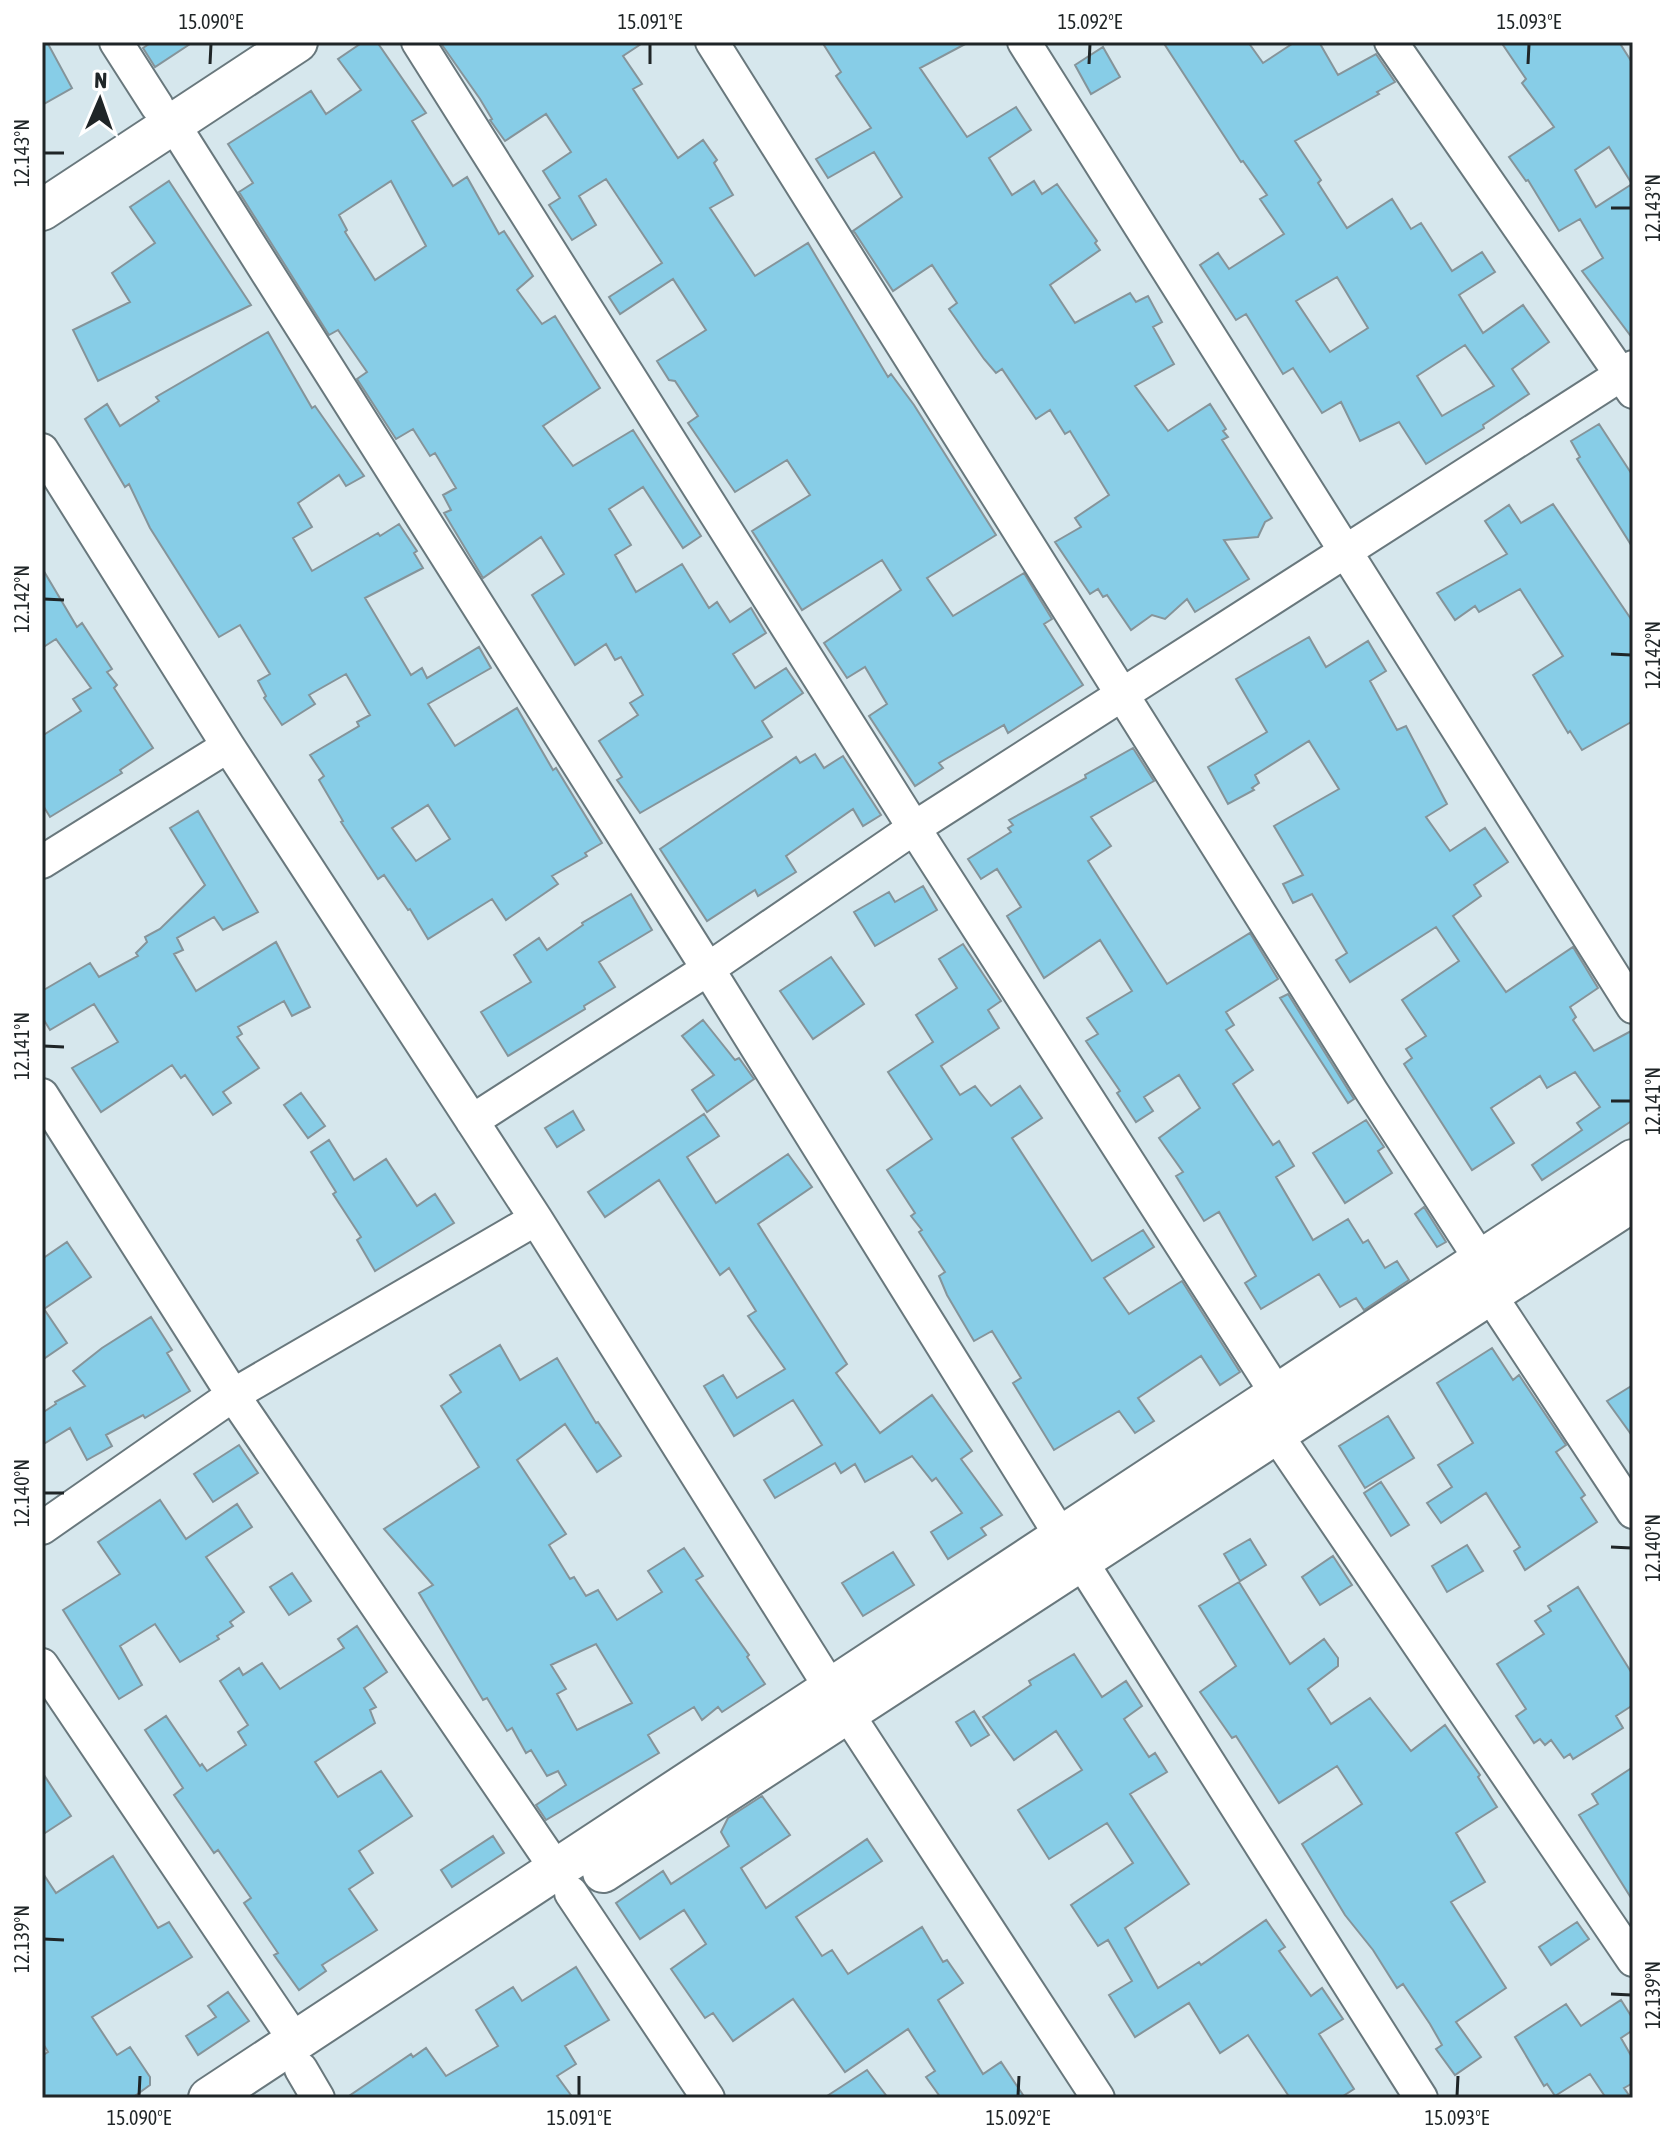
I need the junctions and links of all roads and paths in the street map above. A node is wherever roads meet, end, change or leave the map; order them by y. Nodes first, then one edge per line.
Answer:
1 (116, 42) edge
2 (256, 42) edge
3 (297, 42) edge
4 (418, 42) edge
5 (712, 42) edge
6 (1024, 42) edge
7 (1391, 42) edge
8 (165, 114) junction
9 (42, 184) edge
10 (42, 210) edge
11 (1629, 378) edge
12 (42, 450) edge
13 (1345, 551) junction
14 (1123, 693) junction
15 (228, 746) junction
16 (914, 828) junction
17 (42, 862) edge
18 (708, 969) junction
19 (1633, 1007) edge
20 (42, 1095) edge
21 (472, 1121) junction
22 (1633, 1160) edge
23 (1633, 1201) edge
24 (536, 1219) junction
25 (1486, 1277) junction
26 (1277, 1394) junction
27 (233, 1395) junction
28 (1276, 1434) junction
29 (1633, 1512) edge
30 (42, 1528) edge
31 (1071, 1548) junction
32 (42, 1665) edge
33 (838, 1700) junction
34 (564, 1882) junction
35 (1633, 1960) edge
36 (305, 2070) edge
37 (209, 2098) edge
38 (254, 2098) edge
39 (708, 2098) edge
40 (1098, 2098) edge
41 (1421, 2098) edge

1 - 8 street
2 - 8 street
3 - 8 street
4 - 16 street
5 - 14 street
6 - 13 street
7 - 11 street
8 - 9 street
8 - 10 street
8 - 18 street
11 - 13 street
12 - 15 street
13 - 14 street
13 - 19 street
14 - 16 street
14 - 25 street
15 - 17 street
15 - 21 street
16 - 18 street
16 - 26 street
18 - 21 street
18 - 31 street
20 - 27 street
21 - 24 street
22 - 25 street
23 - 25 street
24 - 27 street
24 - 33 street
25 - 26 street
25 - 28 street
25 - 29 street
26 - 31 street
27 - 30 street
27 - 34 street
28 - 31 street
28 - 35 street
31 - 33 street
31 - 41 street
32 - 36 street
33 - 34 street
33 - 40 street
34 - 36 street
34 - 39 street
36 - 37 street
36 - 38 street

